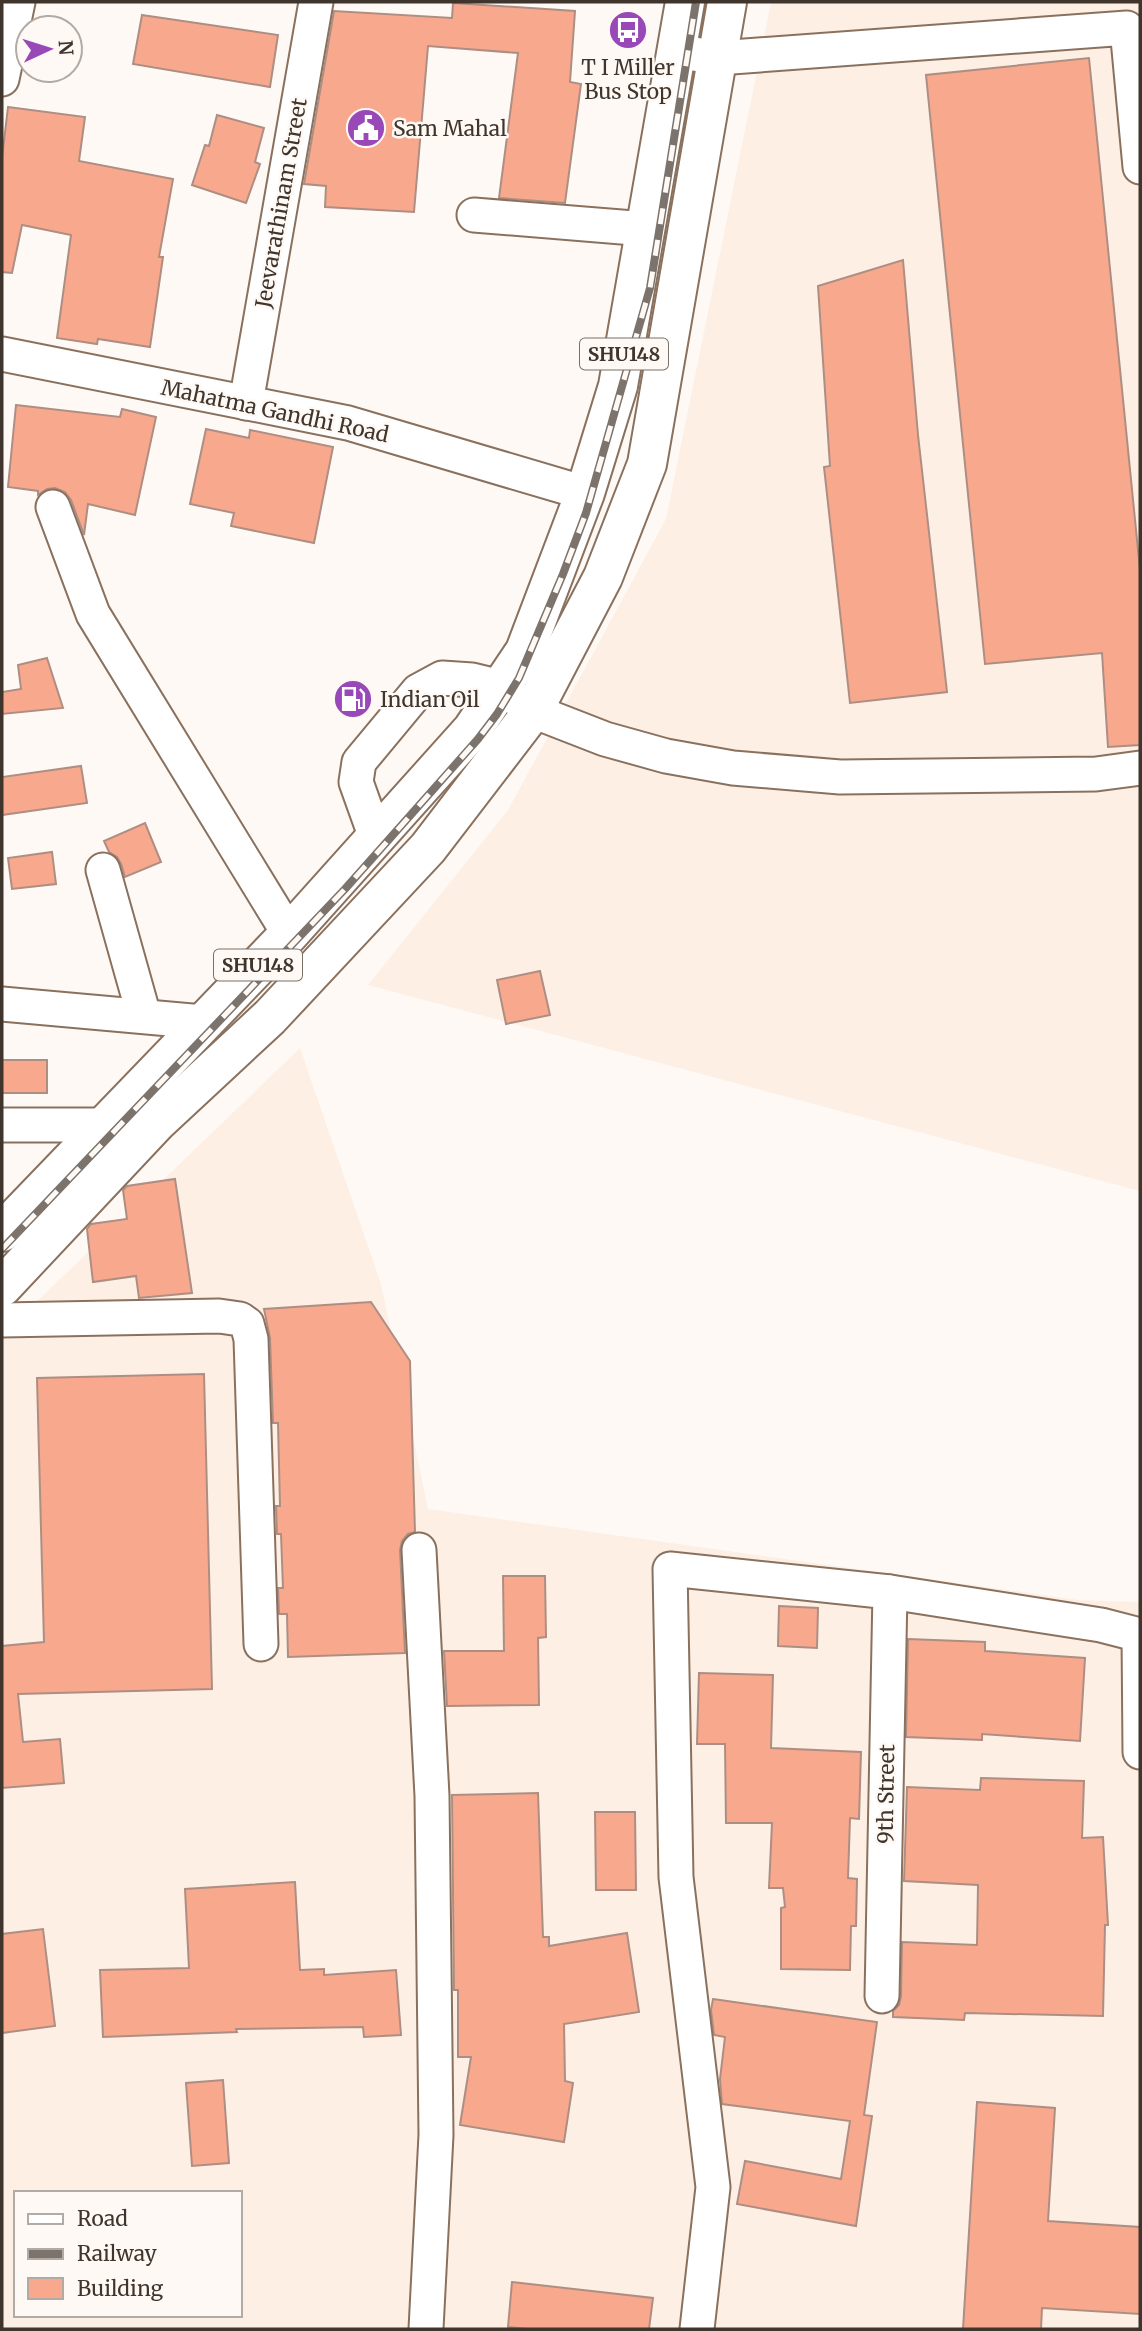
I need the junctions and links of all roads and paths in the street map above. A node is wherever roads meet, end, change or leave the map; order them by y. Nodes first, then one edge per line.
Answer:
1 (18, 2) edge
2 (316, 2) edge
3 (685, 2) edge
4 (727, 2) edge
5 (1133, 28) edge
6 (678, 52) junction
7 (718, 58) junction
8 (2, 79) edge
9 (1140, 167) edge
10 (474, 215) dead end
11 (646, 229) junction
12 (2, 354) edge
13 (246, 404) junction
14 (585, 493) junction
15 (53, 507) dead end
16 (501, 687) junction
17 (533, 711) junction
18 (1140, 768) edge
19 (376, 838) junction
20 (103, 870) dead end
21 (289, 934) junction
22 (2, 1004) edge
23 (144, 1016) junction
24 (203, 1022) junction
25 (2, 1125) edge
26 (104, 1125) junction
27 (2, 1232) edge
28 (2, 1287) edge
29 (2, 1321) edge
30 (419, 1550) dead end
31 (890, 1592) junction
32 (1140, 1635) edge
33 (261, 1644) dead end
34 (1140, 1752) edge
35 (882, 1996) dead end
36 (426, 2329) edge
37 (697, 2329) edge

1 - 8 street
2 - 13 street, Jeevarathinam Street
3 - 6 highway, SHU148
4 - 7 highway, SHU148
5 - 7 street
5 - 9 street
6 - 7 street
6 - 11 highway, SHU148
7 - 17 highway, SHU148
10 - 11 street
11 - 14 highway, SHU148
12 - 13 street, Mahatma Gandhi Road
13 - 14 street, Mahatma Gandhi Road
14 - 16 highway, SHU148
15 - 21 street
16 - 17 street
16 - 19 highway, SHU148
16 - 19 street
17 - 18 street
17 - 28 highway, SHU148
19 - 21 highway, SHU148
20 - 23 street
21 - 24 highway, SHU148
22 - 23 street
23 - 24 street
24 - 26 highway, SHU148
25 - 26 street
26 - 27 highway, SHU148
29 - 33 street
30 - 36 street
31 - 32 street
31 - 35 street, 9th Street
31 - 37 street
32 - 34 street

